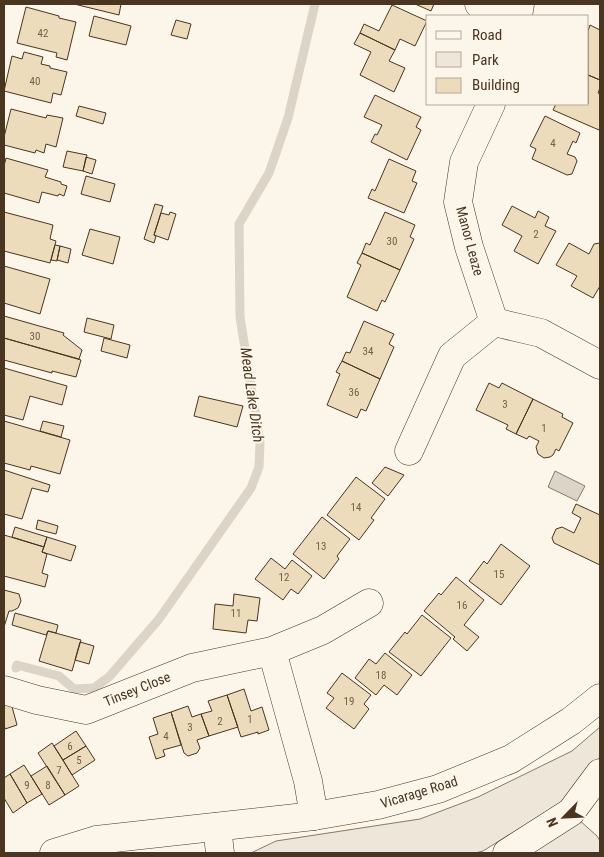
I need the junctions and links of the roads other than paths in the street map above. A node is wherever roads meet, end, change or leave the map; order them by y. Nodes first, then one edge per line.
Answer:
1 (479, 4) edge
2 (499, 15) edge
3 (491, 105) edge
4 (494, 322) junction
5 (600, 365) edge
6 (409, 451) dead end
7 (369, 603) dead end
8 (272, 651) junction
9 (4, 690) edge
10 (600, 698) edge
11 (600, 772) edge
12 (314, 816) junction
13 (218, 840) edge
14 (54, 853) edge
15 (507, 853) edge

1 - 2 street
3 - 4 street, Manor Leaze
4 - 5 street
4 - 6 street
7 - 8 street, Tinsey Close
8 - 9 street, Tinsey Close
8 - 12 street
10 - 12 street, Vicarage Road
11 - 15 street
12 - 13 street, Vicarage Road
13 - 14 street, Vicarage Road

